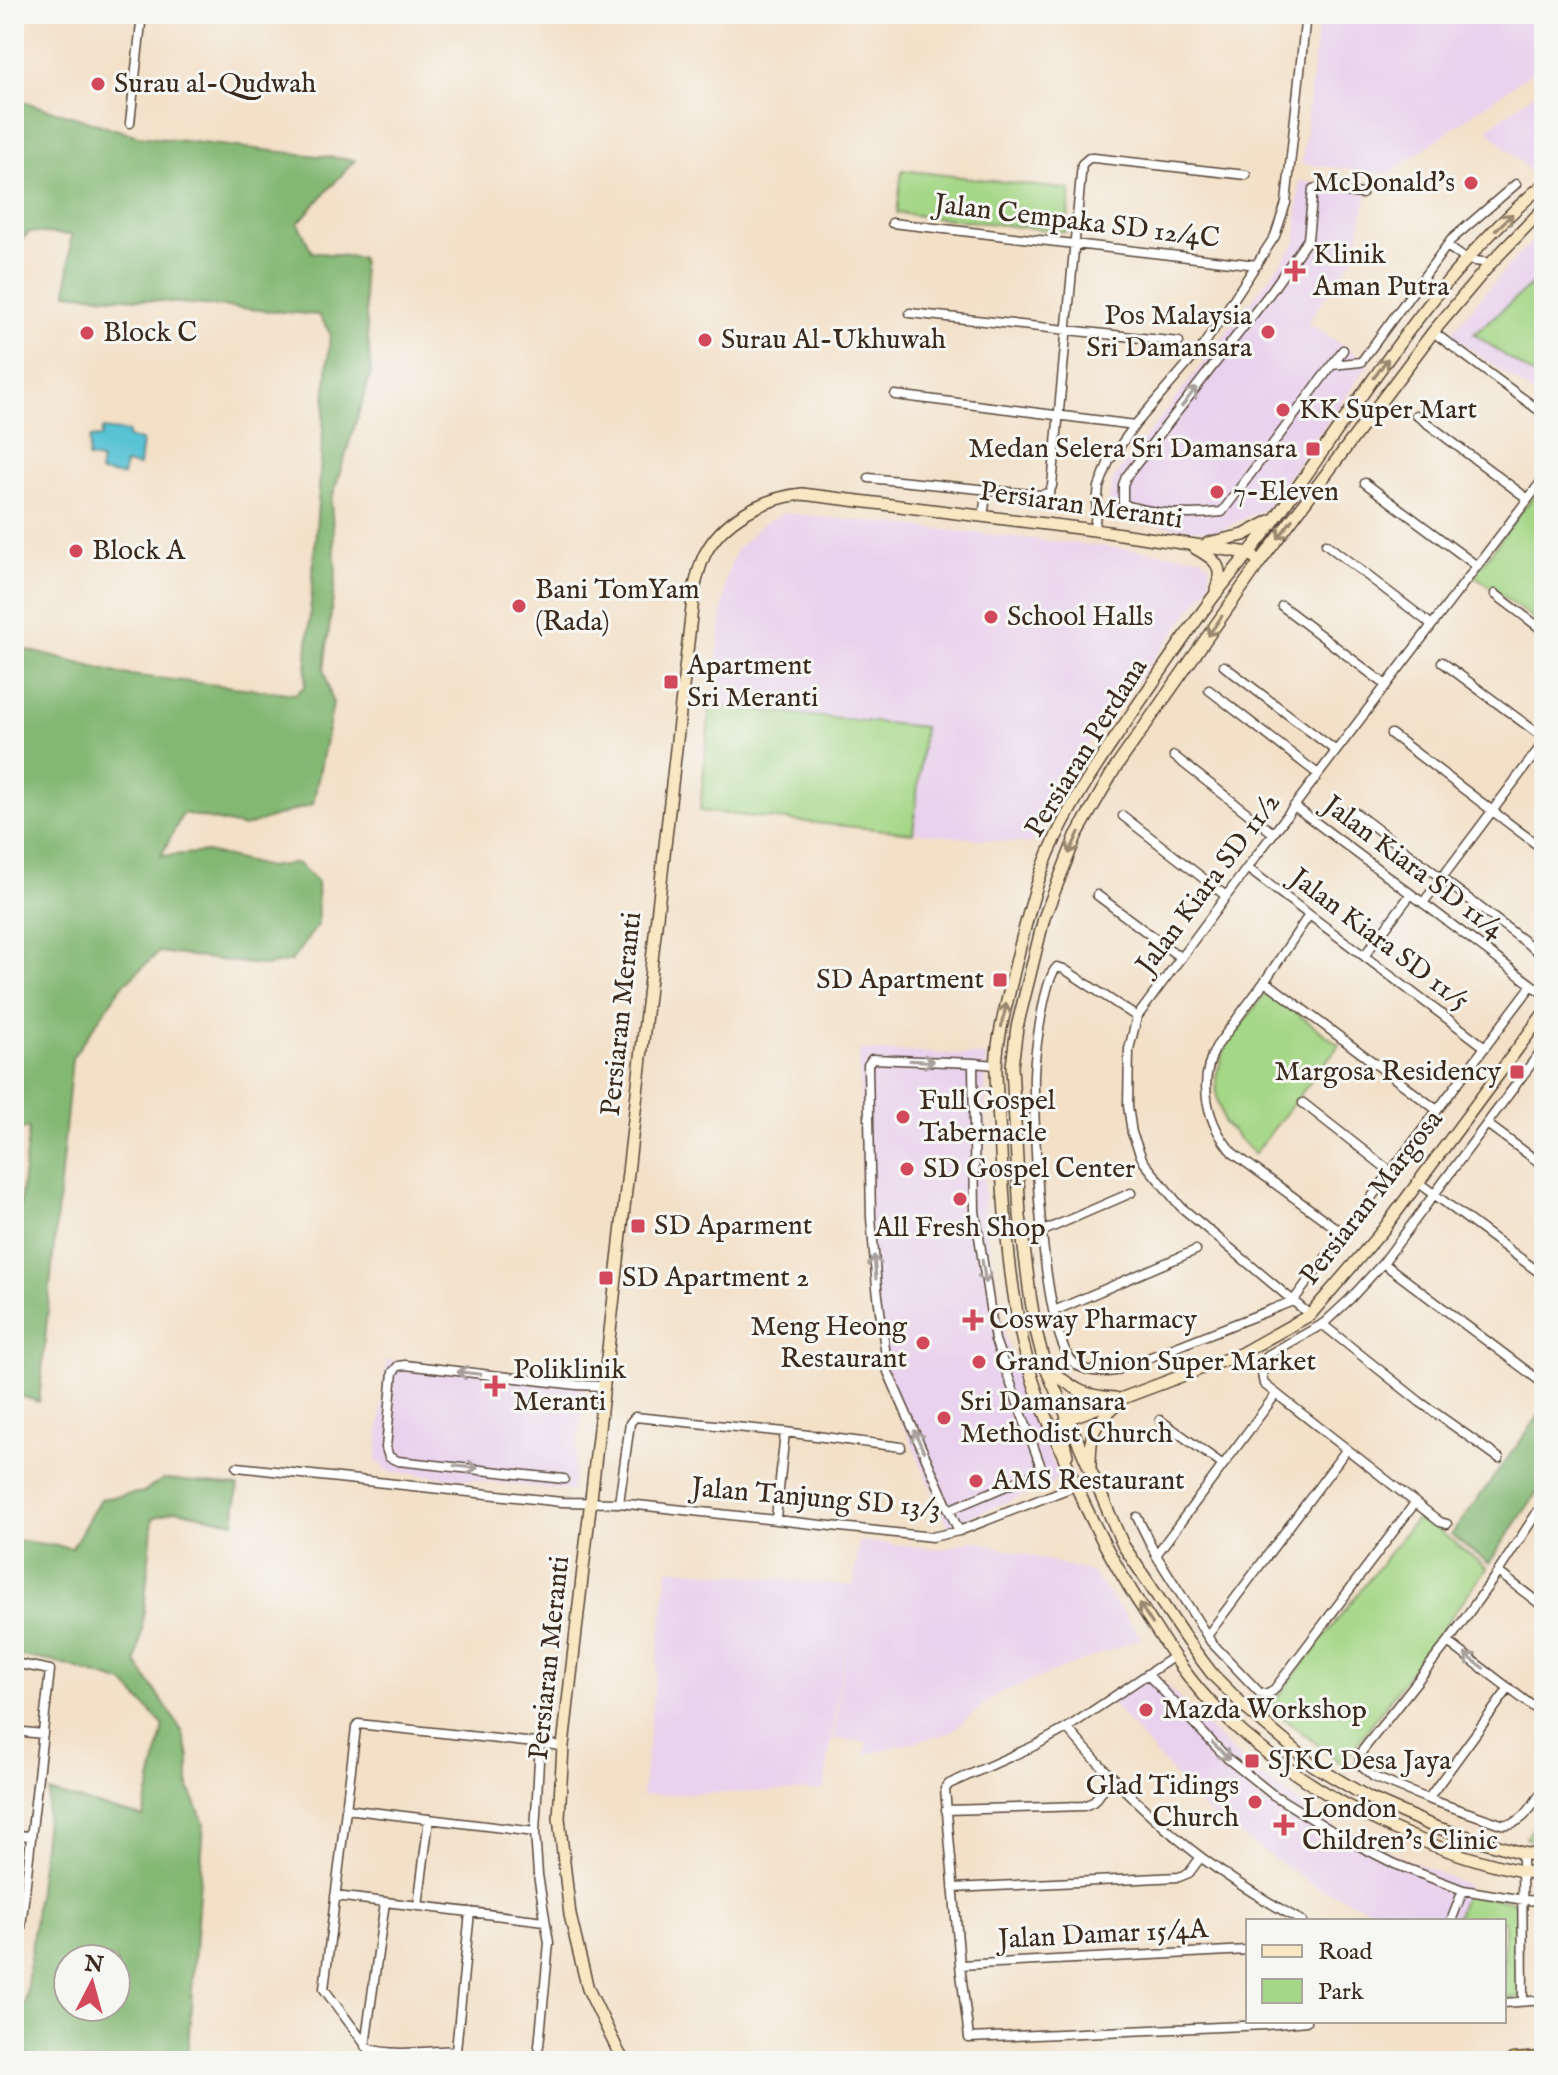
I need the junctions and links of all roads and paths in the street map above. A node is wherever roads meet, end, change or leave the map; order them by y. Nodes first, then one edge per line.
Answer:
1 (142, 14) edge
2 (1306, 14) edge
3 (130, 123) dead end
4 (1246, 175) dead end
5 (1516, 184) dead end
6 (1544, 184) edge
7 (1362, 194) dead end
8 (1544, 208) edge
9 (892, 223) dead end
10 (1074, 243) junction
11 (1447, 246) junction
12 (1467, 260) junction
13 (1491, 263) junction
14 (1257, 265) junction
15 (910, 313) dead end
16 (1067, 331) junction
17 (1433, 332) junction
18 (1179, 342) dead end
19 (1203, 346) junction
20 (1343, 350) dead end
21 (1220, 356) junction
22 (1332, 365) junction
23 (895, 395) dead end
24 (1059, 414) junction
25 (1544, 414) edge
26 (1416, 415) dead end
27 (1135, 425) junction
28 (869, 478) dead end
29 (1544, 478) edge
30 (1365, 483) dead end
31 (987, 488) junction
32 (1528, 499) junction
33 (983, 517) junction
34 (1276, 518) junction
35 (1094, 530) junction
36 (1326, 544) dead end
37 (1187, 545) junction
38 (1249, 553) junction
39 (1260, 562) junction
40 (1477, 566) junction
41 (1495, 594) dead end
42 (1213, 598) junction
43 (1282, 606) dead end
44 (1432, 625) junction
45 (1544, 631) edge
46 (1442, 662) dead end
47 (1224, 666) dead end
48 (1386, 685) junction
49 (1209, 690) dead end
50 (1391, 734) dead end
51 (1544, 740) edge
52 (1336, 751) junction
53 (1174, 756) dead end
54 (1318, 774) junction
55 (1294, 806) junction
56 (1352, 810) dead end
57 (1493, 811) junction
58 (1123, 816) dead end
59 (1273, 833) junction
60 (1544, 850) edge
61 (1247, 868) junction
62 (1442, 878) junction
63 (1411, 894) junction
64 (1097, 895) dead end
65 (1226, 896) junction
66 (1423, 903) junction
67 (1309, 915) junction
68 (1537, 951) dead end
69 (1364, 956) junction
70 (1181, 958) junction
71 (1265, 981) junction
72 (1532, 985) junction
73 (1544, 994) edge
74 (1544, 1013) edge
75 (1137, 1017) junction
76 (1485, 1047) junction
77 (1543, 1052) edge
78 (973, 1063) junction
79 (996, 1065) junction
80 (1303, 1103) dead end
81 (1437, 1110) junction
82 (1487, 1124) junction
83 (1544, 1166) edge
84 (1391, 1172) junction
85 (1419, 1183) junction
86 (1131, 1193) dead end
87 (1434, 1194) junction
88 (1041, 1232) junction
89 (1344, 1234) junction
90 (1196, 1250) dead end
91 (1383, 1263) junction
92 (1544, 1276) edge
93 (1293, 1301) junction
94 (1054, 1311) junction
95 (1310, 1315) junction
96 (1322, 1324) junction
97 (1045, 1366) junction
98 (1030, 1372) junction
99 (1544, 1384) edge
100 (603, 1386) junction
101 (1276, 1394) junction
102 (1123, 1398) junction
103 (1067, 1419) junction
104 (1160, 1420) dead end
105 (785, 1432) junction
106 (901, 1447) dead end
107 (1347, 1449) junction
108 (1499, 1458) dead end
109 (1223, 1465) junction
110 (237, 1467) dead end
111 (1090, 1472) junction
112 (564, 1479) dead end
113 (1073, 1480) junction
114 (592, 1502) junction
115 (1544, 1502) edge
116 (619, 1503) junction
117 (1415, 1503) junction
118 (949, 1510) junction
119 (1137, 1517) dead end
120 (776, 1518) junction
121 (1447, 1524) dead end
122 (959, 1531) junction
123 (1156, 1555) junction
124 (1498, 1572) junction
125 (1544, 1607) edge
126 (1207, 1636) junction
127 (1448, 1642) junction
128 (1173, 1657) junction
129 (14, 1663) edge
130 (1148, 1675) junction
131 (1509, 1688) junction
132 (1544, 1715) edge
133 (1067, 1728) junction
134 (14, 1731) edge
135 (43, 1734) junction
136 (540, 1743) junction
137 (563, 1746) junction
138 (1113, 1777) junction
139 (1544, 1788) edge
140 (1369, 1798) junction
141 (1428, 1799) junction
142 (346, 1809) junction
143 (946, 1810) junction
144 (1360, 1813) junction
145 (429, 1819) junction
146 (535, 1832) junction
147 (14, 1835) edge
148 (31, 1836) junction
149 (1522, 1853) junction
150 (1201, 1857) junction
151 (1544, 1857) edge
152 (1523, 1872) junction
153 (1544, 1875) edge
154 (953, 1888) junction
155 (1463, 1890) junction
156 (335, 1896) junction
157 (1524, 1900) junction
158 (1544, 1901) edge
159 (385, 1902) junction
160 (418, 1906) junction
161 (470, 1912) junction
162 (1299, 1919) edge
163 (1452, 1919) edge
164 (545, 1921) junction
165 (17, 1940) edge
166 (1246, 1950) edge
167 (960, 1965) junction
168 (14, 1989) edge
169 (1544, 2000) edge
170 (1523, 2001) junction
171 (1506, 2003) edge
172 (1286, 2023) edge
173 (365, 2046) junction
174 (539, 2046) dead end
175 (622, 2057) edge
176 (1544, 2059) edge
177 (1513, 2061) edge

1 - 3 street
2 - 14 street
4 - 10 street
5 - 11 street
12 -> 6 main road, Persiaran Perdana
7 - 21 street
8 - 13 main road, Persiaran Perdana
9 - 10 street, Jalan Cempaka SD 12/4C
10 - 14 street, Jalan Cempaka SD 12/4C
10 - 16 street
11 - 12 street
11 - 22 street
12 - 13 street
34 -> 12 main road, Persiaran Perdana
13 - 17 main road, Persiaran Perdana
14 - 19 street
15 - 16 street
16 - 18 street
16 - 24 street
17 - 25 street
17 -> 39 main road, Persiaran Perdana
19 - 21 street
19 - 27 street
20 - 22 street
22 -> 21 street
23 - 24 street
24 - 27 street
24 - 31 street
26 - 32 street
27 - 35 street
28 - 31 street
29 - 32 street, Jalan Kiara SD 11/2
30 - 40 street
31 - 33 street
32 - 40 street, Jalan Kiara SD 11/2
33 - 35 main road, Persiaran Meranti
33 - 100 main road, Persiaran Meranti
34 - 37 main road
34 - 38 main road, Persiaran Perdana
35 - 37 main road, Persiaran Meranti
36 - 44 street
37 - 38 main road, Persiaran Meranti
37 - 42 main road
38 - 39 main road
38 - 42 main road, Persiaran Perdana
39 -> 97 main road, Persiaran Perdana
40 - 44 street, Jalan Kiara SD 11/2
41 - 45 street
79 -> 42 main road, Persiaran Perdana
43 - 48 street
44 - 48 street, Jalan Kiara SD 11/2
46 - 51 street
47 - 52 street
48 - 52 street, Jalan Kiara SD 11/2
49 - 54 street
50 - 57 street
51 - 57 street
52 - 54 street, Jalan Kiara SD 11/2
53 - 59 street
54 - 55 street, Jalan Kiara SD 11/2
55 - 59 street, Jalan Kiara SD 11/2
55 - 63 street, Jalan Kiara SD 11/4
56 - 62 street
57 - 60 street
57 - 62 street
58 - 65 street
59 - 61 street, Jalan Kiara SD 11/2
61 - 65 street, Jalan Kiara SD 11/2
61 - 67 street, Jalan Kiara SD 11/5
62 - 66 street
62 - 68 street
63 - 66 street, Jalan Kiara SD 11/4
63 - 69 street
64 - 70 street
65 - 70 street, Jalan Kiara SD 11/2
66 - 72 street, Jalan Kiara SD 11/4
67 - 69 street, Jalan Kiara SD 11/5
67 - 71 street
69 - 76 street, Jalan Kiara SD 11/5
70 - 75 street, Jalan Kiara SD 11/2
71 - 81 street
71 - 89 street
72 - 73 street, Jalan Kiara SD 11/4
72 - 76 street
74 - 85 main road, Persiaran Margosa
75 - 88 street
75 - 93 street, Jalan Kiara SD 11/2
76 - 81 street
77 - 82 street
78 - 79 street
78 -> 118 street
118 -> 78 street
79 - 98 main road, Persiaran Perdana
80 - 84 street
81 - 84 street
82 - 83 street
82 - 87 street
84 - 89 street
85 - 87 street
85 - 95 main road, Persiaran Margosa
86 - 88 street
87 - 91 street
87 - 92 street
88 - 94 street
89 - 93 street
90 - 94 street
91 - 96 street
91 - 99 street
93 - 94 street
93 - 95 street, Jalan Kiara SD 11/2
95 - 102 main road, Persiaran Margosa
96 - 101 street
96 - 108 street
97 - 102 main road
97 - 103 main road, Persiaran Perdana
98 - 103 main road
98 - 113 main road, Persiaran Perdana
100 -> 112 street
100 - 114 main road, Persiaran Meranti
101 - 107 street
101 - 109 street
102 - 103 main road, Persiaran Margosa
102 - 111 main road
103 - 111 main road, Persiaran Perdana
103 - 113 main road
104 - 109 street
105 - 106 street
105 - 116 street
105 - 120 street
107 - 117 street
107 - 126 street
109 - 123 street
110 - 114 street, Jalan Tanjung SD 13/3
111 - 140 main road, Persiaran Perdana
113 - 122 street, Jalan Tanjung SD 13/3
128 -> 113 main road, Persiaran Perdana
114 - 116 street, Jalan Tanjung SD 13/3
114 - 137 main road, Persiaran Meranti
115 - 124 street
116 - 120 street, Jalan Tanjung SD 13/3
117 - 121 street
117 - 126 street
118 - 122 street
119 - 123 street
120 - 122 street, Jalan Tanjung SD 13/3
123 - 126 street
124 - 125 street
124 - 127 street
131 -> 127 street
127 - 141 street
128 - 130 street
128 - 144 main road, Persiaran Perdana
129 - 135 street
130 - 133 street
130 -> 155 street
131 - 132 street
131 - 141 street
133 - 138 street
133 - 143 street
134 - 135 street
135 - 148 street
136 - 137 street
136 - 142 street
136 - 146 street
137 - 175 main road, Persiaran Meranti
138 - 143 street
138 - 150 street
139 - 141 street
140 - 144 main road
140 - 149 main road, Persiaran Perdana
142 - 145 street
142 - 156 street
143 - 154 street
144 - 152 main road, Persiaran Perdana
145 - 146 street
145 - 160 street
146 - 164 street
147 - 148 street
148 - 165 street
149 - 151 main road, Persiaran Perdana
149 - 152 street
150 - 154 street
150 - 162 street
152 - 153 main road, Persiaran Perdana
152 - 157 street
154 - 167 street
155 - 157 street
155 - 163 street
156 - 159 street
156 - 173 street
157 - 158 street
157 - 170 street
159 - 160 street
159 - 173 street
160 - 161 street
161 - 164 street
161 - 173 street
164 - 174 street
165 - 168 street
166 - 167 street, Jalan Damar 15/4A
167 - 172 street
169 - 170 street
170 - 171 street
176 - 177 highway

